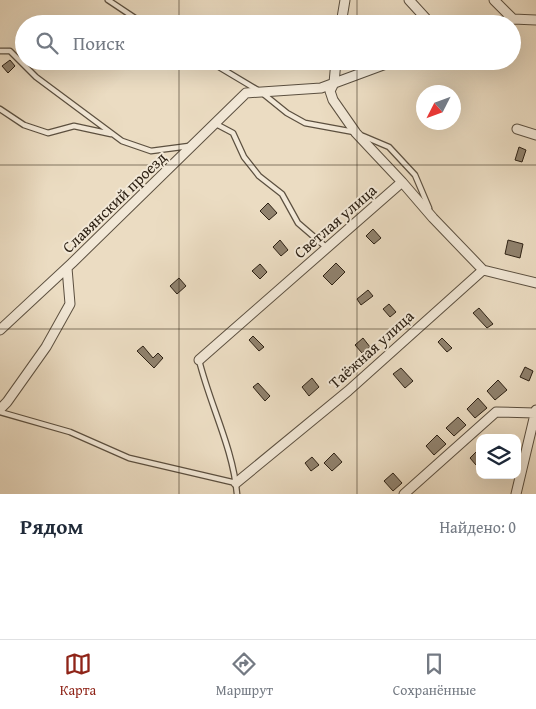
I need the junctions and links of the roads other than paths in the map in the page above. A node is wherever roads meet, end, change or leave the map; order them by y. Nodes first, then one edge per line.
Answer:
1 (108, 0) edge
2 (345, 0) edge
3 (409, 0) edge
4 (494, 0) edge
5 (130, 15) edge
6 (342, 15) edge
7 (423, 15) edge
8 (509, 15) edge
9 (521, 19) edge
10 (536, 20) edge
11 (0, 51) edge
12 (15, 56) edge
13 (29, 70) edge
14 (224, 70) edge
15 (335, 70) edge
16 (369, 70) edge
17 (334, 83) junction
18 (261, 92) junction
19 (0, 108) edge
20 (216, 124) junction
21 (516, 130) dead end
22 (356, 133) junction
23 (115, 135) junction
24 (536, 136) edge
25 (193, 146) junction
26 (402, 182) junction
27 (433, 218) junction
28 (327, 248) junction
29 (67, 268) junction
30 (483, 270) junction
31 (536, 282) edge
32 (0, 330) edge
33 (199, 360) joint
34 (0, 410) edge
35 (536, 411) edge
36 (236, 483) junction
37 (237, 494) edge
38 (404, 494) edge
39 (516, 494) edge

1 - 5 lane
2 - 6 street
3 - 7 street
4 - 8 street
9 - 10 street
11 - 12 lane
13 - 23 lane
14 - 18 lane
15 - 17 street
16 - 17 street
17 - 18 street
17 - 22 street
18 - 20 street, Славянский проезд
18 - 22 lane
19 - 23 lane
20 - 25 street, Славянский проезд
20 - 28 lane
21 - 24 street
22 - 26 street
22 - 27 lane
23 - 25 lane
25 - 29 street, Славянский проезд
26 - 27 street
26 - 28 street, Светлая улица
27 - 30 street
28 - 33 street, Светлая улица
29 - 32 street, Славянский проезд
29 - 34 street
30 - 31 street
30 - 36 street, Таёжная улица
33 - 36 lane
34 - 36 lane
35 - 38 street
35 - 39 street
36 - 37 lane

